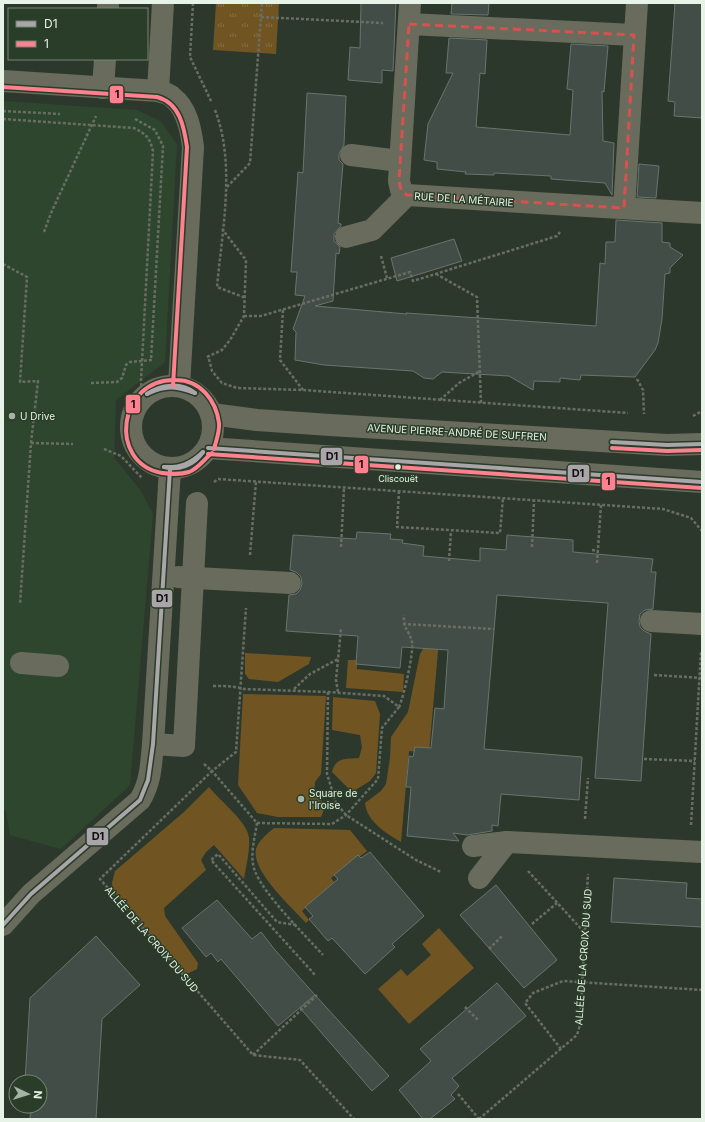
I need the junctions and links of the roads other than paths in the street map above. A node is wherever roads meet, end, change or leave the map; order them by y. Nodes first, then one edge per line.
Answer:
1 (163, 3) edge
2 (637, 3) edge
3 (409, 14) edge
4 (634, 35) junction
5 (105, 60) edge
6 (3, 81) edge
7 (103, 88) junction
8 (158, 91) junction
9 (351, 155) dead end
10 (400, 161) junction
11 (407, 195) junction
12 (624, 208) junction
13 (702, 213) edge
14 (346, 237) dead end
15 (179, 386) junction
16 (212, 414) junction
17 (702, 444) edge
18 (208, 448) junction
19 (170, 469) junction
20 (702, 482) edge
21 (197, 503) dead end
22 (164, 576) junction
23 (192, 578) junction
24 (290, 583) dead end
25 (651, 621) dead end
26 (702, 624) edge
27 (21, 663) dead end
28 (58, 666) dead end
29 (153, 744) junction
30 (507, 842) junction
31 (473, 846) dead end
32 (696, 852) edge
33 (479, 878) dead end
34 (3, 925) edge

1 - 8 street
2 - 4 street
3 - 4 street
3 - 10 street, RUE DE LA MÉTAIRIE
4 - 12 street
5 - 7 street
6 - 7 street
7 - 8 street
8 - 15 street
9 - 10 street
10 - 11 street, RUE DE LA MÉTAIRIE
11 - 12 street, RUE DE LA MÉTAIRIE
11 - 14 street
12 - 13 street, RUE DE LA MÉTAIRIE
15 - 16 street
15 - 19 street
16 - 17 street, AVENUE PIERRE-ANDRÉ DE SUFFREN
16 - 18 street
18 - 19 street
18 - 20 street
19 - 22 street
21 - 23 street
22 - 23 street
22 - 29 street
23 - 24 street
23 - 29 street
25 - 26 street
27 - 28 street
29 - 34 street
30 - 31 street
30 - 32 street
30 - 33 street

